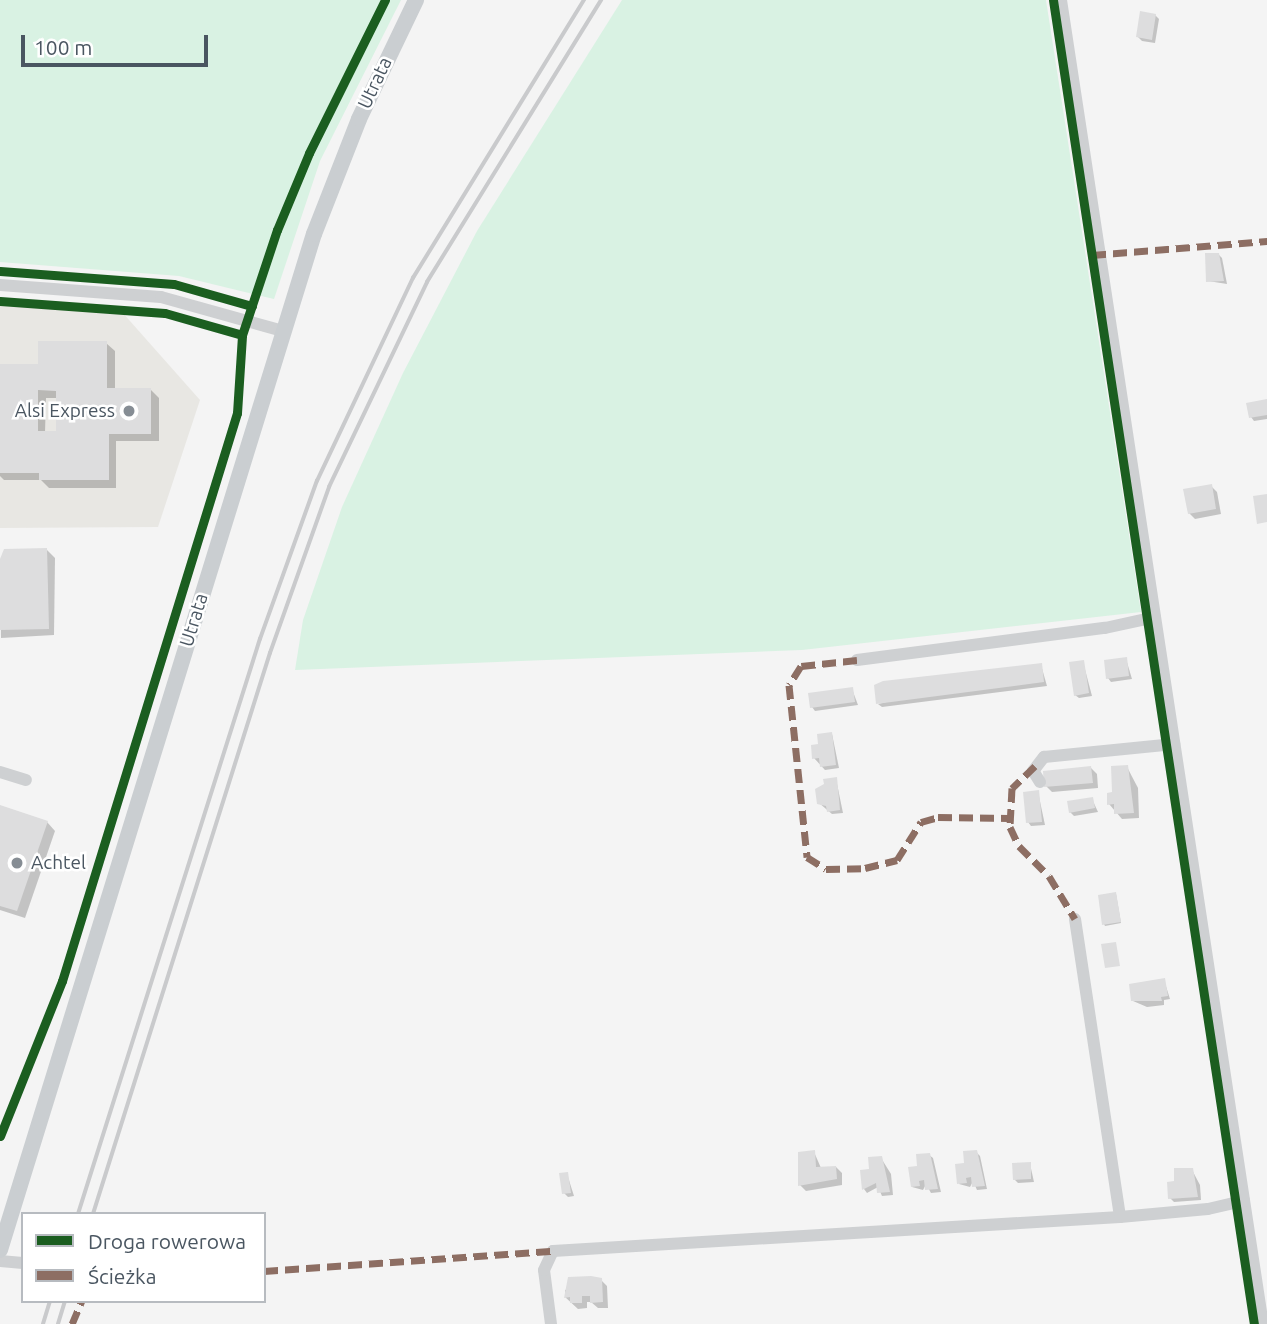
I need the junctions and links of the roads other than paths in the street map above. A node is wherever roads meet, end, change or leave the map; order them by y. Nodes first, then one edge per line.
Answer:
1 (416, 0) edge
2 (1061, 0) edge
3 (0, 285) edge
4 (283, 331) junction
5 (1155, 617) junction
6 (857, 660) dead end
7 (1174, 744) junction
8 (0, 772) edge
9 (26, 780) dead end
10 (1040, 782) dead end
11 (1075, 919) dead end
12 (1244, 1201) junction
13 (1120, 1217) junction
14 (0, 1250) edge
15 (0, 1261) edge
16 (21, 1263) edge
17 (551, 1324) edge
18 (1263, 1324) edge

1 - 4 main road, Utrata
2 - 5 street
3 - 4 street
4 - 14 main road, Utrata
5 - 6 street
5 - 7 street
7 - 10 street
7 - 12 street
8 - 9 street
11 - 13 street
12 - 13 street
12 - 18 street
13 - 17 street
15 - 16 street

